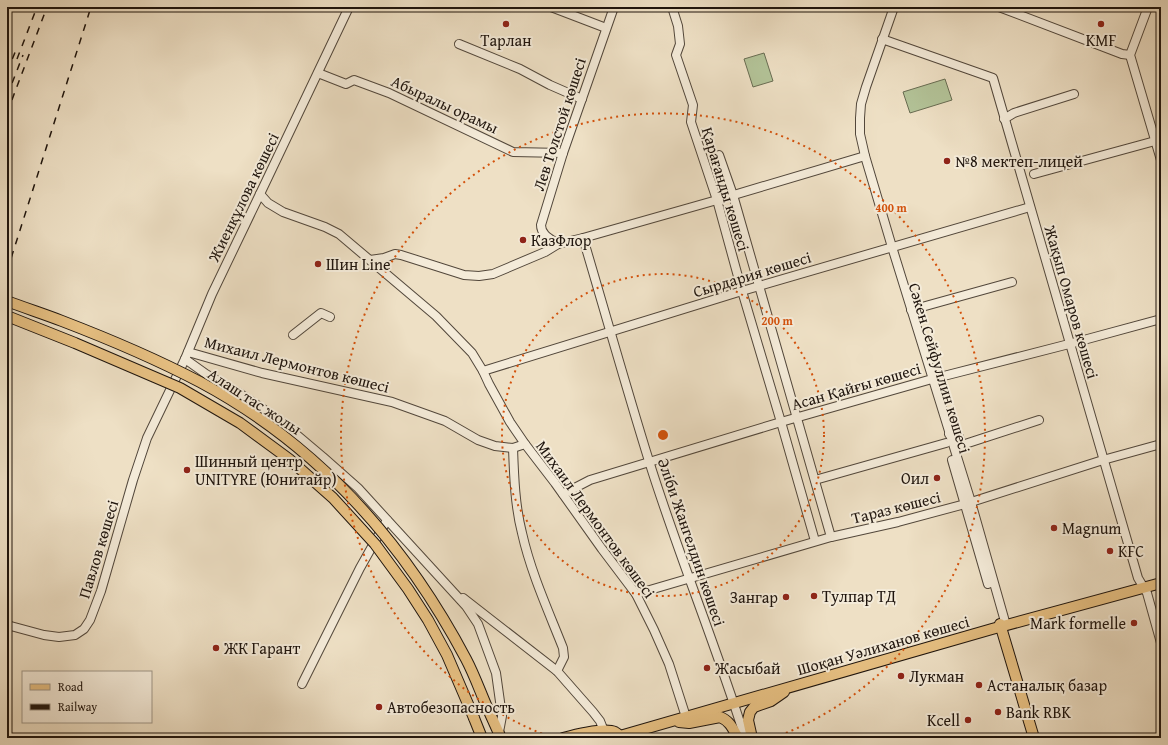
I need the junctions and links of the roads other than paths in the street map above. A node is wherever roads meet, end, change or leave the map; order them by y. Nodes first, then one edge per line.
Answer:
1 (349, 7) edge
2 (551, 7) edge
3 (614, 7) edge
4 (672, 7) edge
5 (889, 7) edge
6 (894, 7) edge
7 (999, 7) edge
8 (1148, 7) edge
9 (606, 28) junction
10 (882, 39) junction
11 (458, 44) dead end
12 (1130, 55) junction
13 (318, 73) junction
14 (1074, 94) dead end
15 (582, 99) junction
16 (1004, 119) junction
17 (1157, 137) edge
18 (563, 153) junction
19 (719, 155) dead end
20 (863, 157) junction
21 (1161, 160) edge
22 (1034, 174) dead end
23 (260, 194) junction
24 (733, 195) junction
25 (717, 200) junction
26 (1030, 207) junction
27 (582, 238) junction
28 (558, 244) junction
29 (890, 248) junction
30 (370, 260) junction
31 (1012, 282) dead end
32 (760, 286) junction
33 (742, 291) junction
34 (7, 300) edge
35 (911, 310) junction
36 (7, 316) edge
37 (330, 317) dead end
38 (1161, 319) edge
39 (611, 332) junction
40 (293, 335) dead end
41 (1069, 344) junction
42 (187, 356) junction
43 (483, 371) junction
44 (929, 379) junction
45 (165, 400) joint
46 (797, 418) junction
47 (1039, 420) dead end
48 (781, 422) junction
49 (949, 434) junction
50 (946, 443) junction
51 (525, 444) junction
52 (1161, 444) edge
53 (513, 448) junction
54 (1103, 460) junction
55 (649, 462) junction
56 (815, 480) junction
57 (563, 494) junction
58 (968, 503) junction
59 (387, 520) junction
60 (831, 537) junction
61 (815, 541) junction
62 (689, 578) junction
63 (1161, 583) edge
64 (1144, 587) junction
65 (449, 588) junction
66 (636, 594) junction
67 (7, 625) edge
68 (1002, 625) junction
69 (1161, 643) edge
70 (557, 671) junction
71 (302, 684) dead end
72 (793, 686) junction
73 (734, 703) junction
74 (686, 717) junction
75 (671, 721) junction
76 (604, 731) junction
77 (500, 735) edge
78 (617, 737) edge
79 (482, 738) edge
80 (510, 738) edge
81 (563, 738) edge
82 (738, 738) edge
83 (745, 738) edge
84 (752, 738) edge
85 (1034, 738) edge
86 (1040, 738) edge

1 - 13 street, Жиенқұлова көшесі
2 - 9 street
3 - 9 street, Лев Толстой көшесі
4 - 25 street, Қарағанды көшесі
5 - 20 street, Сәкен Сейфуллин көшесі
6 - 10 street, Сәкен Сейфуллин көшесі
7 - 12 street
8 - 12 street
9 - 15 street, Лев Толстой көшесі
10 - 16 street, Жақып Омаров көшесі
10 - 20 street, Сәкен Сейфуллин көшесі
11 - 15 street
12 - 17 street
13 - 18 street, Абыралы орамы
13 - 23 street, Жиенқұлова көшесі
14 - 16 street
15 - 18 street, Лев Толстой көшесі
16 - 26 street, Жақып Омаров көшесі
17 - 21 street
17 - 22 street
18 - 28 street, Лев Толстой көшесі
19 - 24 street, Қарағанды көшесі
20 - 24 street
20 - 29 street, Сәкен Сейфуллин көшесі
23 - 30 street
23 - 42 street, Жиенқұлова көшесі
24 - 25 street
24 - 32 street, Қарағанды көшесі
25 - 27 street
25 - 33 street, Қарағанды көшесі
26 - 29 street, Сырдария көшесі
26 - 41 street, Жақып Омаров көшесі
27 - 28 street
27 - 39 street, Әліби Жангелдин көшесі
28 - 30 street
29 - 32 street, Сырдария көшесі
29 - 35 street, Сәкен Сейфуллин көшесі
29 - 44 street, Сәкен Сейфуллин көшесі
30 - 43 street
31 - 35 street, Сәкен Сейфуллин көшесі
32 - 33 street, Сырдария көшесі
32 - 46 street, Қарағанды көшесі
33 - 39 street, Сырдария көшесі
33 - 48 street, Қарағанды көшесі
34 - 77 main road, Алаш тас жолы, bridge
35 - 44 street, Сәкен Сейфуллин көшесі
36 - 79 main road, Алаш тас жолы, bridge
37 - 40 street
38 - 41 street, Асан Қайғы көшесі
39 - 43 street, Сырдария көшесі
39 - 55 street, Әліби Жангелдин көшесі
41 - 44 street, Асан Қайғы көшесі
41 - 54 street, Жақып Омаров көшесі
42 - 45 street, Жиенқұлова көшесі
42 - 53 street, Михаил Лермонтов көшесі
42 - 59 street
43 - 51 street
44 - 46 street, Асан Қайғы көшесі
44 - 49 street, Сәкен Сейфуллин көшесі
44 - 50 street, Сәкен Сейфуллин көшесі
45 - 67 street, Павлов көшесі
46 - 48 street, Асан Қайғы көшесі
46 - 56 street, Қарағанды көшесі
47 - 49 street
48 - 55 street, Асан Қайғы көшесі
48 - 61 street, Қарағанды көшесі
49 - 58 street, Сәкен Сейфуллин көшесі
50 - 56 street
50 - 58 street, Сәкен Сейфуллин көшесі
51 - 53 street, Михаил Лермонтов көшесі
51 - 57 street, Михаил Лермонтов көшесі
52 - 54 street, Тараз көшесі
53 - 70 street
54 - 58 street, Тараз көшесі
54 - 64 street, Жақып Омаров көшесі
55 - 57 street, Асан Қайғы көшесі
55 - 62 street, Әліби Жангелдин көшесі
56 - 60 street, Қарағанды көшесі
57 - 66 street, Михаил Лермонтов көшесі
58 - 60 street, Тараз көшесі
58 - 68 street, Сәкен Сейфуллин көшесі
59 - 65 street
59 - 71 street
60 - 61 street, Тараз көшесі
61 - 62 street, Тараз көшесі
62 - 66 street, Тараз көшесі
62 - 73 street, Әліби Жангелдин көшесі
63 - 64 main road, Шоқан Уәлиханов көшесі
64 - 68 main road, Шоқан Уәлиханов көшесі
64 - 69 street, Жақып Омаров көшесі
65 - 70 street
65 - 77 street
66 - 74 street, Михаил Лермонтов көшесі
68 - 72 main road, Шоқан Уәлиханов көшесі
68 - 85 main road, Сәкен Сейфуллин көшесі
68 - 86 main road, Сәкен Сейфуллин көшесі
70 - 76 street
72 - 73 main road, Шоқан Уәлиханов көшесі
72 - 84 main road
73 - 74 main road, Шоқан Уәлиханов көшесі
73 - 83 street, Әліби Жангелдин көшесі
74 - 75 main road, Шоқан Уәлиханов көшесі
75 - 78 main road, Шоқан Уәлиханов көшесі
75 - 82 main road
76 - 78 main road
76 - 81 main road
77 - 80 main road

